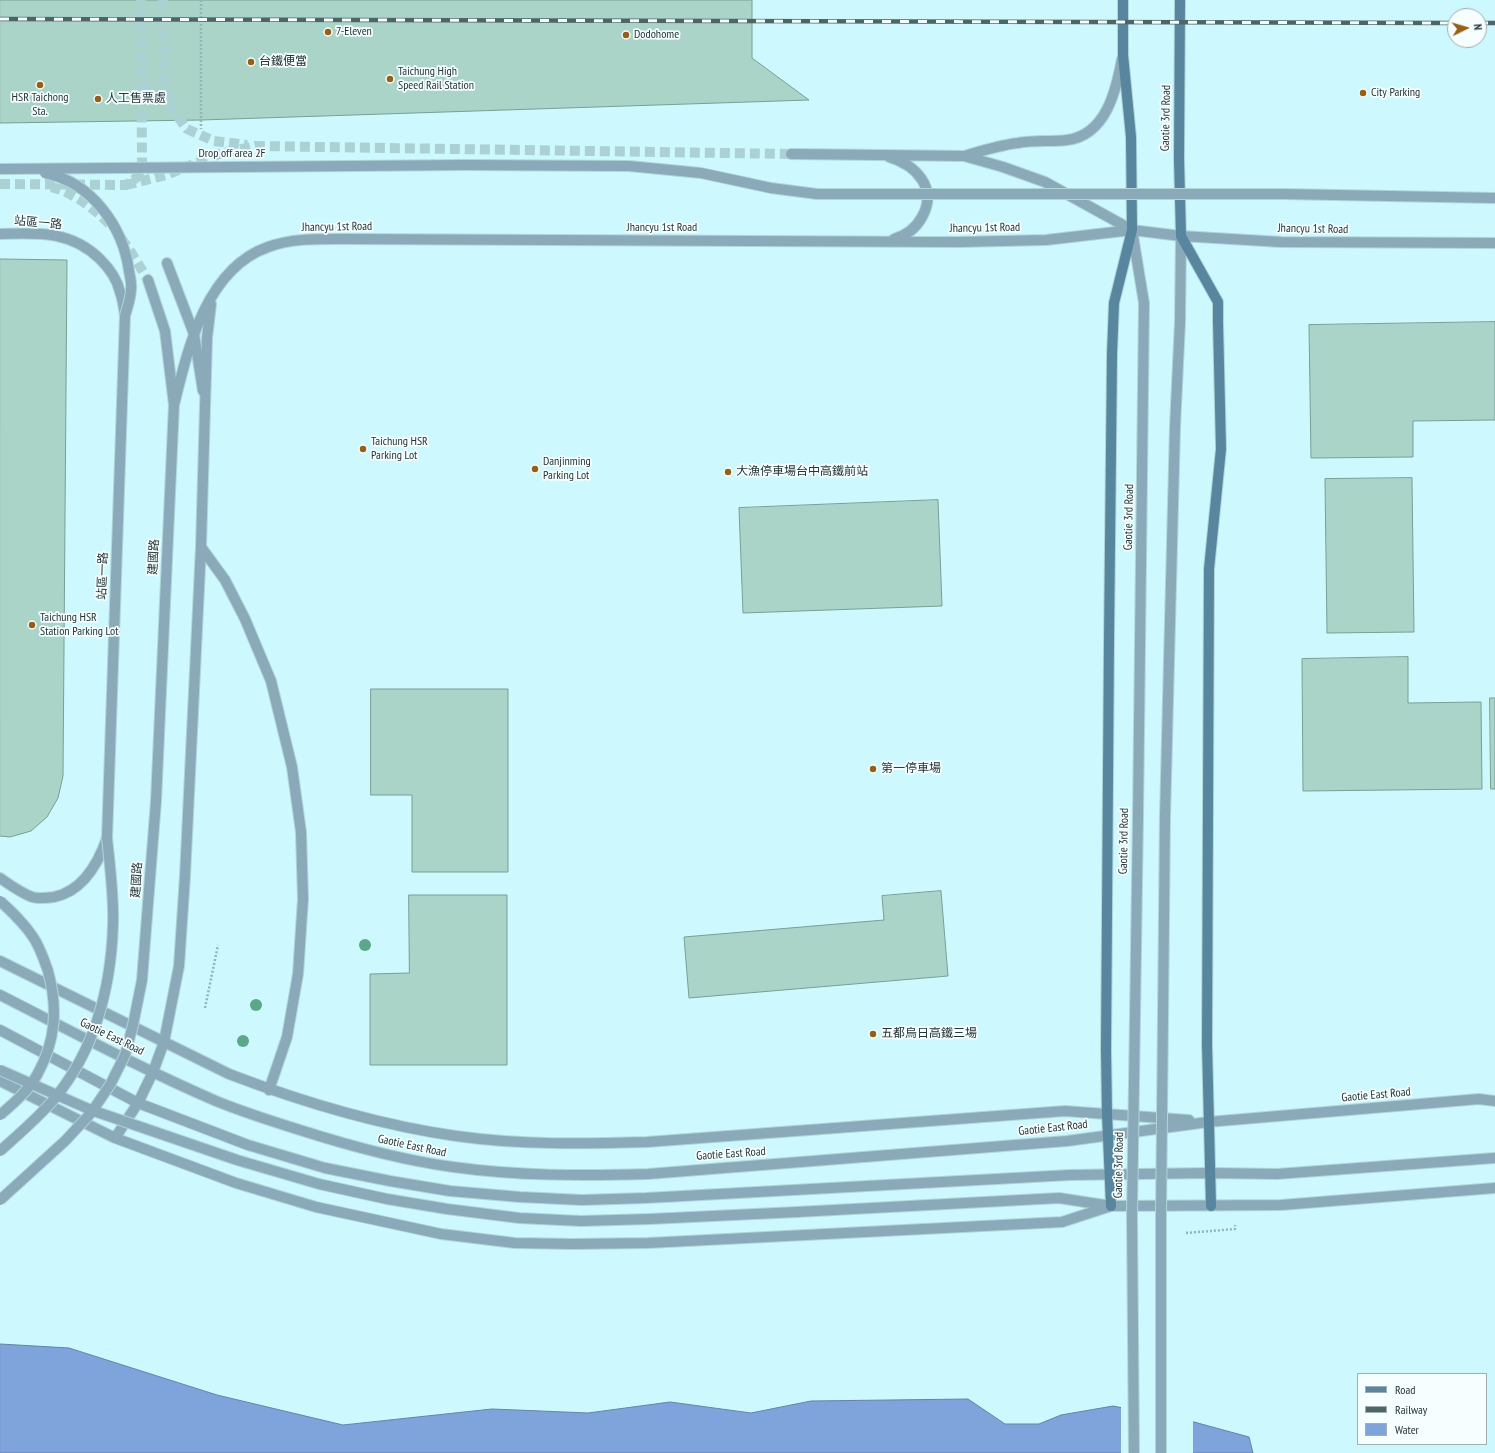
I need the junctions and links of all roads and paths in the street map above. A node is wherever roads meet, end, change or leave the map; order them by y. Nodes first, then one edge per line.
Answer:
1 (201, 0) edge
2 (1123, 0) edge
3 (1180, 0) edge
4 (1123, 55) junction
5 (201, 128) dead end
6 (791, 154) tunnel mouth
7 (878, 154) junction
8 (964, 156) junction
9 (0, 169) edge
10 (26, 169) junction
11 (1495, 198) edge
12 (1132, 230) junction
13 (0, 234) edge
14 (1181, 236) junction
15 (881, 242) junction
16 (1495, 242) edge
17 (167, 263) dead end
18 (148, 280) tunnel mouth
19 (212, 296) junction
20 (125, 316) junction
21 (194, 334) junction
22 (174, 405) junction
23 (205, 405) junction
24 (201, 547) junction
25 (107, 838) junction
26 (0, 878) edge
27 (0, 901) edge
28 (218, 945) dead end
29 (0, 962) edge
30 (0, 995) edge
31 (205, 1008) dead end
32 (0, 1030) edge
33 (164, 1042) junction
34 (0, 1070) edge
35 (153, 1072) junction
36 (0, 1081) edge
37 (268, 1090) junction
38 (1495, 1093) edge
39 (1479, 1099) junction
40 (1495, 1101) edge
41 (138, 1103) junction
42 (1107, 1114) junction
43 (0, 1115) edge
44 (1208, 1122) junction
45 (1108, 1135) junction
46 (115, 1138) junction
47 (0, 1151) edge
48 (1495, 1158) edge
49 (1210, 1173) junction
50 (1109, 1174) junction
51 (1495, 1188) edge
52 (0, 1200) edge
53 (1111, 1206) junction
54 (1211, 1206) junction
55 (1235, 1222) dead end
56 (1186, 1233) dead end
57 (1134, 1453) edge
58 (1161, 1453) edge

1 - 5 path
2 - 4 street, Gaotie 3rd Road
3 - 14 street, Gaotie 3rd Road
4 - 8 street
4 - 12 street, Gaotie 3rd Road
6 - 7 street, Jhancyu 1st Road
7 - 8 street, Jhancyu 1st Road
7 - 15 street
8 - 12 street, Jhancyu 1st Road
9 - 10 street, Drop off area 2F, bridge
10 - 11 street, Drop off area 2F, bridge
10 - 20 street, 站區一路, bridge
12 - 14 street, Jhancyu 1st Road
12 - 15 street, Jhancyu 1st Road
12 - 42 street, Gaotie 3rd Road
12 - 57 street, Gaotie 3rd Road, bridge
13 - 20 street, 站區一路
14 - 16 street, Jhancyu 1st Road
14 - 44 street, Gaotie 3rd Road
14 - 58 street, Gaotie 3rd Road, bridge
15 - 19 street, Jhancyu 1st Road
17 - 21 street
18 - 22 street
19 - 21 street, Jhancyu 1st Road
19 - 23 street, Jhancyu 1st Road
20 - 25 street, 站區一路
21 - 22 street, Jhancyu 1st Road
21 - 23 street
22 - 52 street, 建國路, bridge
23 - 24 street
24 - 33 street
24 - 37 street
25 - 26 street
25 - 47 street, bridge
27 - 43 street, bridge
28 - 31 path
29 - 33 street
30 - 35 street, Gaotie East Road
32 - 41 street
33 - 35 street
33 - 37 street
34 - 53 street, bridge
35 - 41 street
35 - 45 street, Gaotie East Road
36 - 46 street
37 - 42 street
38 - 39 street
39 - 40 street, Gaotie East Road
39 - 44 street, Gaotie East Road
41 - 46 street
41 - 50 street
42 - 44 street
42 - 45 street, Gaotie 3rd Road
44 - 45 street, Gaotie East Road
44 - 49 street, Gaotie 3rd Road
45 - 50 street, Gaotie 3rd Road
46 - 53 street
48 - 49 street
49 - 50 street
49 - 54 street, Gaotie 3rd Road
50 - 53 street, Gaotie 3rd Road
51 - 54 street
53 - 54 street
55 - 56 path

